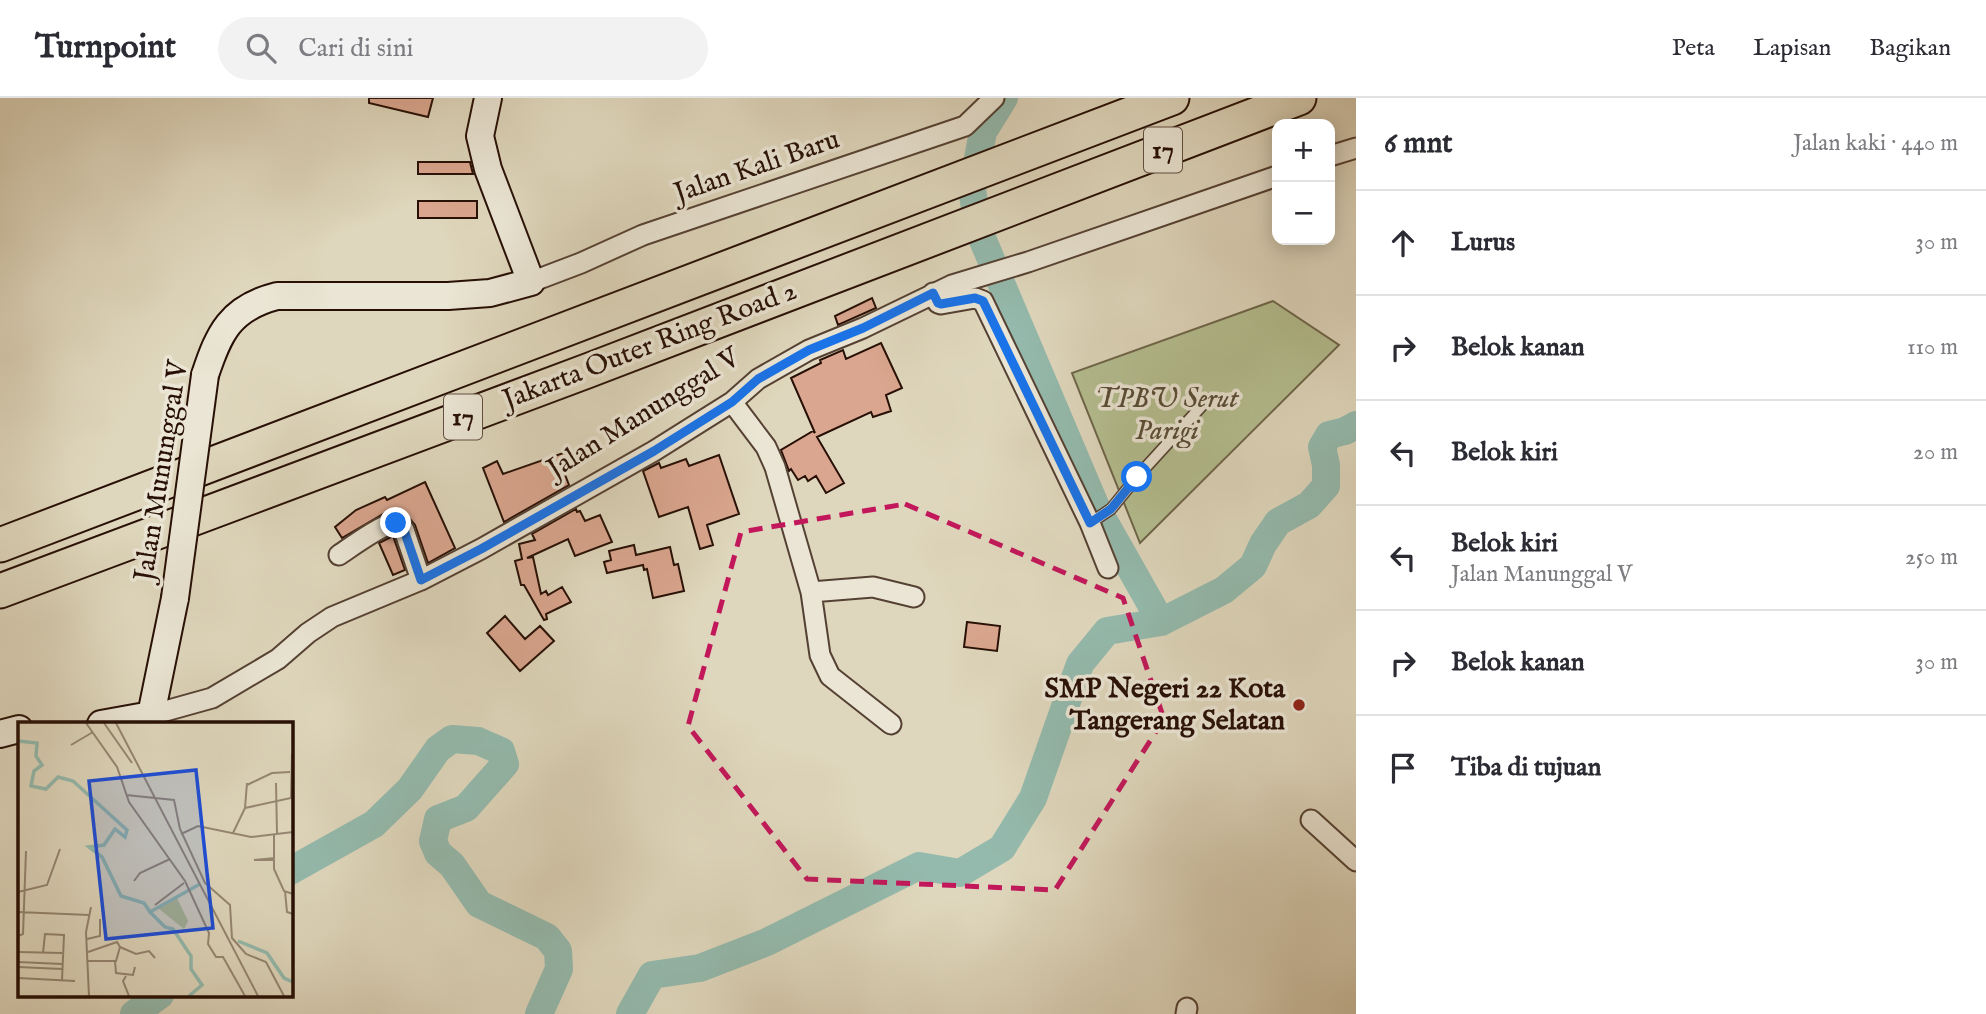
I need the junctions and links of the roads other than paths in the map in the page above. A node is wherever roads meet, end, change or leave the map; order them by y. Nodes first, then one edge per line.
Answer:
1 (488, 98) edge
2 (994, 98) edge
3 (1172, 98) edge
4 (1299, 98) edge
5 (1356, 148) edge
6 (1335, 154) edge
7 (1272, 178) edge
8 (531, 282) junction
9 (933, 293) junction
10 (1208, 399) dead end
11 (732, 402) junction
12 (1094, 521) junction
13 (0, 545) edge
14 (339, 555) dead end
15 (1108, 568) dead end
16 (421, 580) junction
17 (0, 591) edge
18 (811, 593) junction
19 (914, 597) dead end
20 (151, 715) junction
21 (108, 722) edge
22 (891, 724) dead end
23 (18, 729) edge
24 (0, 734) edge
25 (1311, 820) dead end
26 (1356, 861) edge

1 - 8 street
2 - 8 street, Jalan Kali Baru
3 - 13 highway, Jakarta Outer Ring Road 2 / 17
4 - 17 highway, Jakarta Outer Ring Road 2 / 17
5 - 6 street
7 - 9 street, Jalan Manunggal V
8 - 20 street, Jalan Mununggal V, bridge
9 - 11 street, Jalan Manunggal V
9 - 12 street
10 - 12 lane
11 - 16 street, Jalan Manunggal V
11 - 18 street
12 - 15 street
14 - 16 street
16 - 20 street, Jalan Manunggal V
18 - 19 street
18 - 22 street
20 - 21 street, Jalan Manunggal V
23 - 24 street
25 - 26 street

